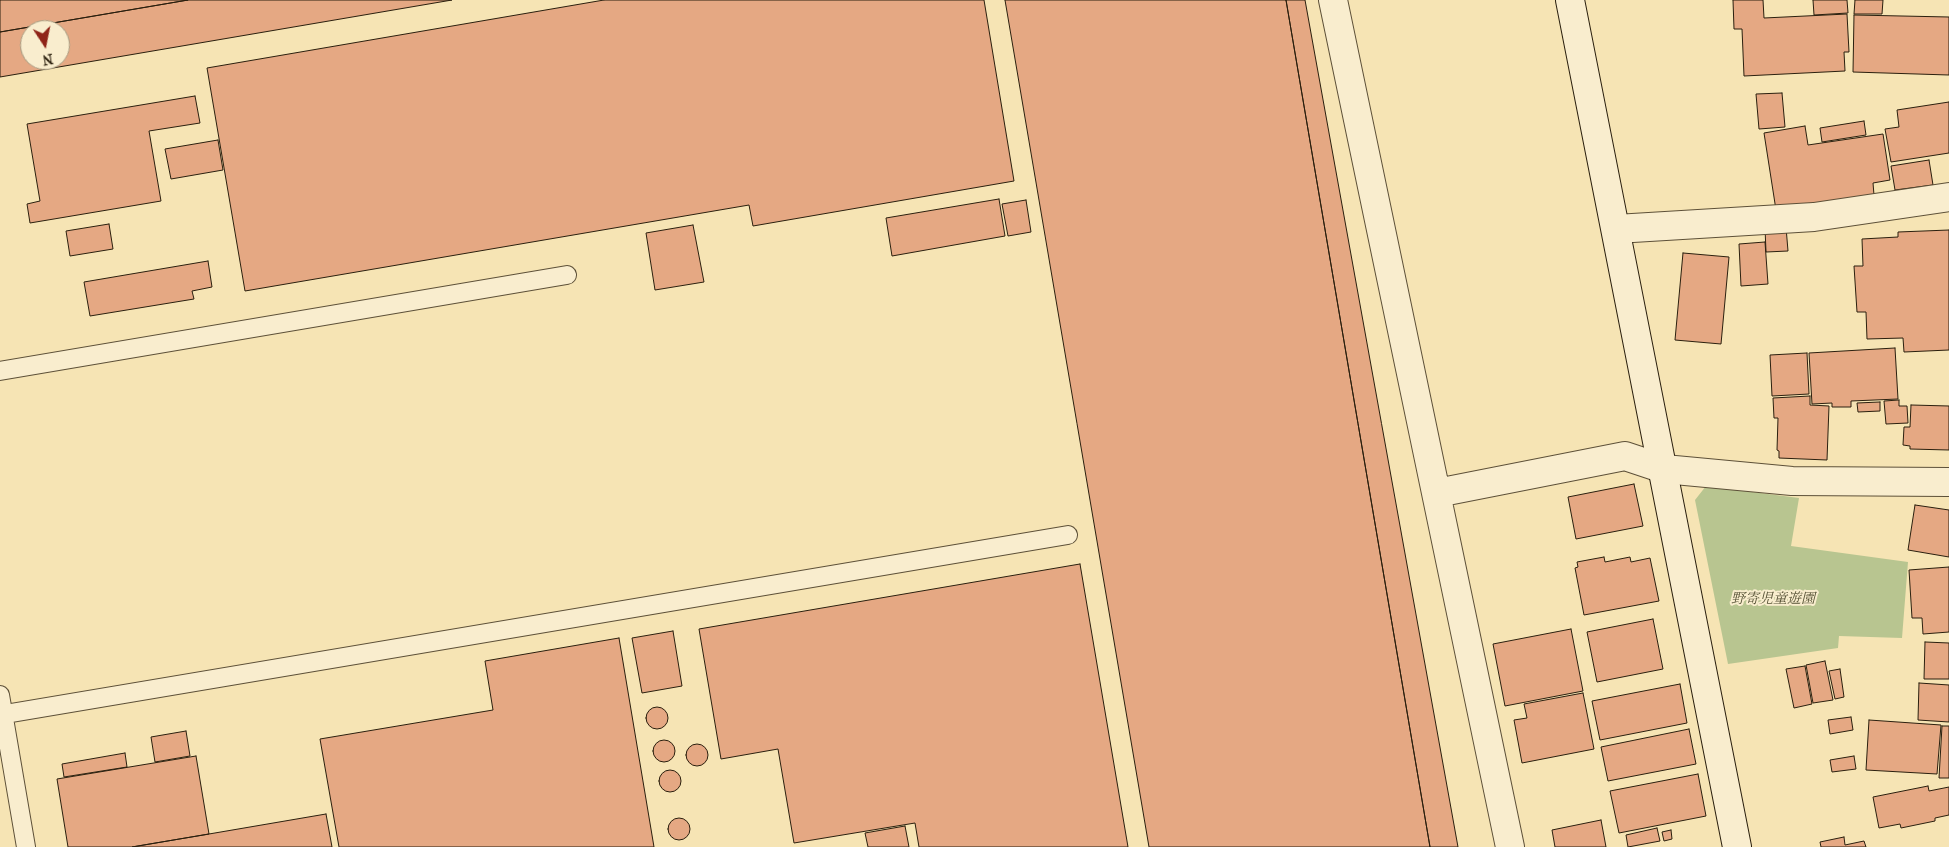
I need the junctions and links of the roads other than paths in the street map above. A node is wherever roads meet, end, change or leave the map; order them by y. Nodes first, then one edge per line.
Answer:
1 (1333, 0) edge
2 (1570, 0) edge
3 (1949, 197) edge
4 (1616, 229) junction
5 (567, 275) dead end
6 (0, 370) edge
7 (1664, 469) junction
8 (1949, 482) edge
9 (1437, 493) junction
10 (1068, 535) dead end
11 (0, 696) edge
12 (2, 715) edge
13 (26, 847) edge
14 (1510, 847) edge
15 (1737, 847) edge

1 - 9 street
2 - 4 street
3 - 4 street
4 - 7 street
5 - 6 lane
7 - 8 street
7 - 9 street
7 - 15 street
9 - 14 street
10 - 12 lane
11 - 12 lane
12 - 13 lane

